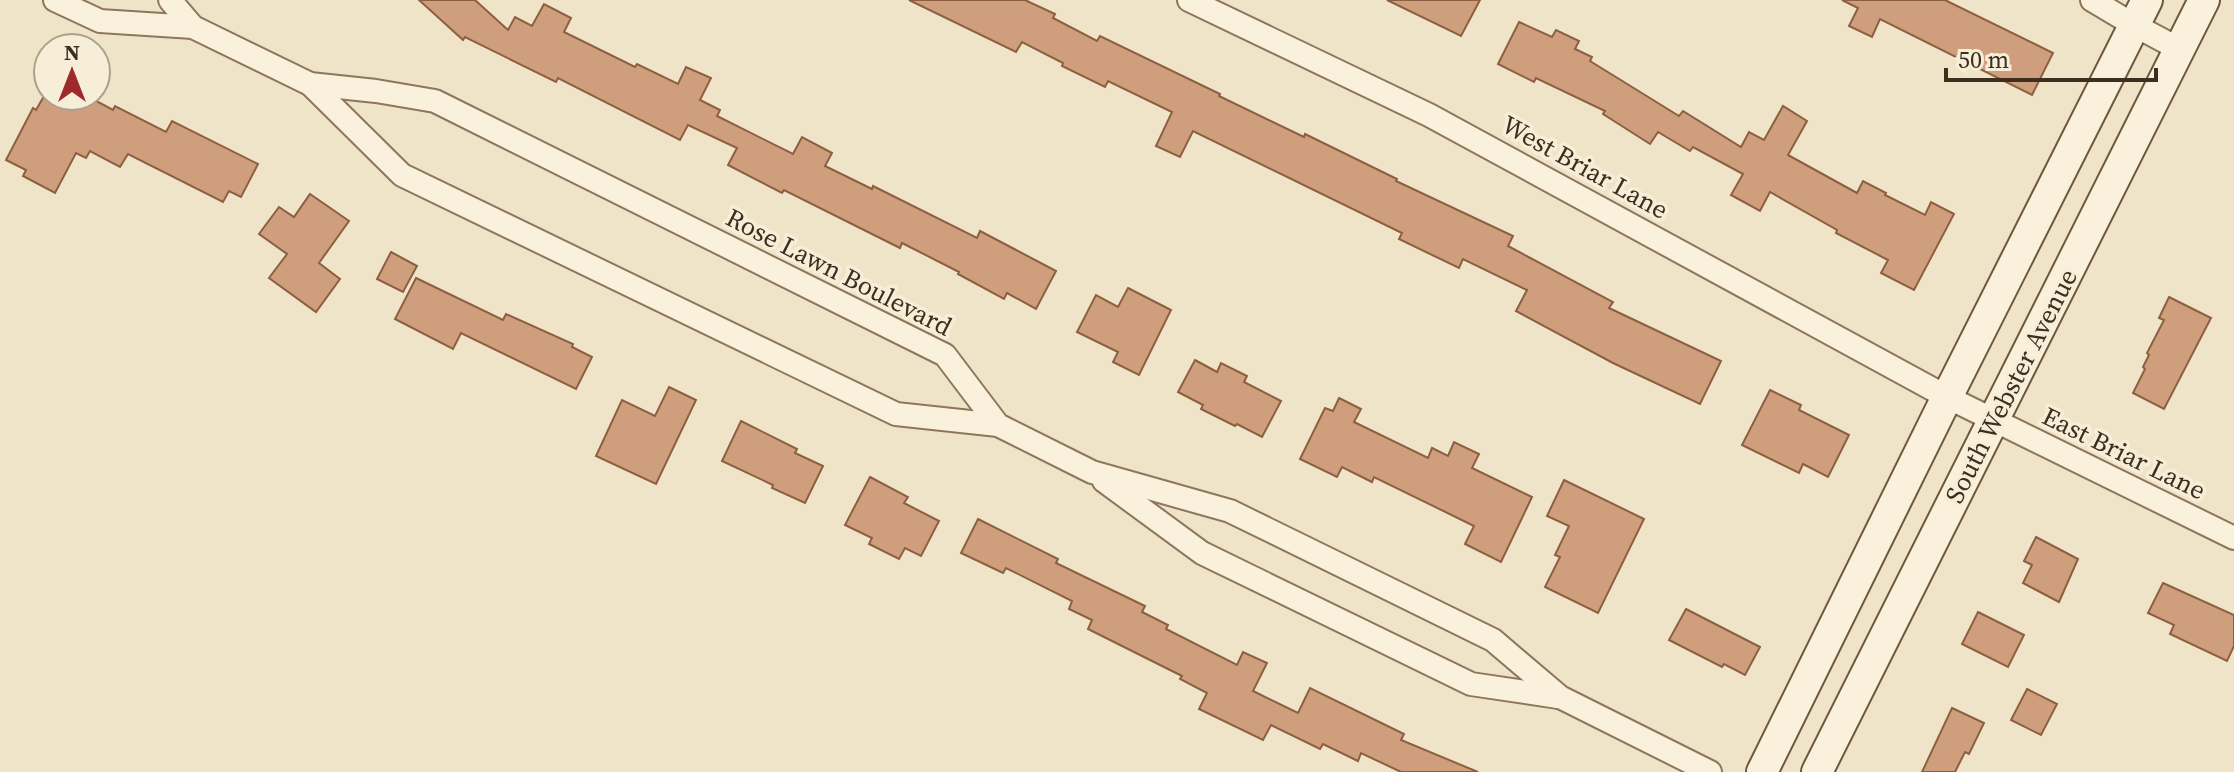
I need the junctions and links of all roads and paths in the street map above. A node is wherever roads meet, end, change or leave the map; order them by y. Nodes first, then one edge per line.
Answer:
1 (55, 0) edge
2 (170, 0) edge
3 (1189, 0) edge
4 (2092, 0) edge
5 (2204, 0) edge
6 (2140, 13) edge
7 (193, 27) junction
8 (2179, 49) junction
9 (310, 84) junction
10 (1947, 397) junction
11 (1994, 420) junction
12 (998, 425) junction
13 (1092, 472) junction
14 (2234, 538) edge
15 (1560, 697) junction
16 (1710, 772) edge
17 (1762, 772) edge
18 (1817, 772) edge

1 - 7 street
2 - 7 street, Rose Lawn Boulevard
3 - 10 street, West Briar Lane
4 - 6 street
5 - 8 main road, South Webster Avenue
6 - 8 street
6 - 10 main road, South Webster Avenue
7 - 9 street, Rose Lawn Boulevard
8 - 11 main road, South Webster Avenue
9 - 12 street
9 - 12 street, Rose Lawn Boulevard
10 - 11 street, East Briar Lane
10 - 17 main road, South Webster Avenue
11 - 14 street, East Briar Lane
11 - 18 main road, South Webster Avenue
12 - 13 street, Rose Lawn Boulevard
13 - 15 street, Rose Lawn Boulevard
13 - 15 street
15 - 16 street, Rose Lawn Boulevard

